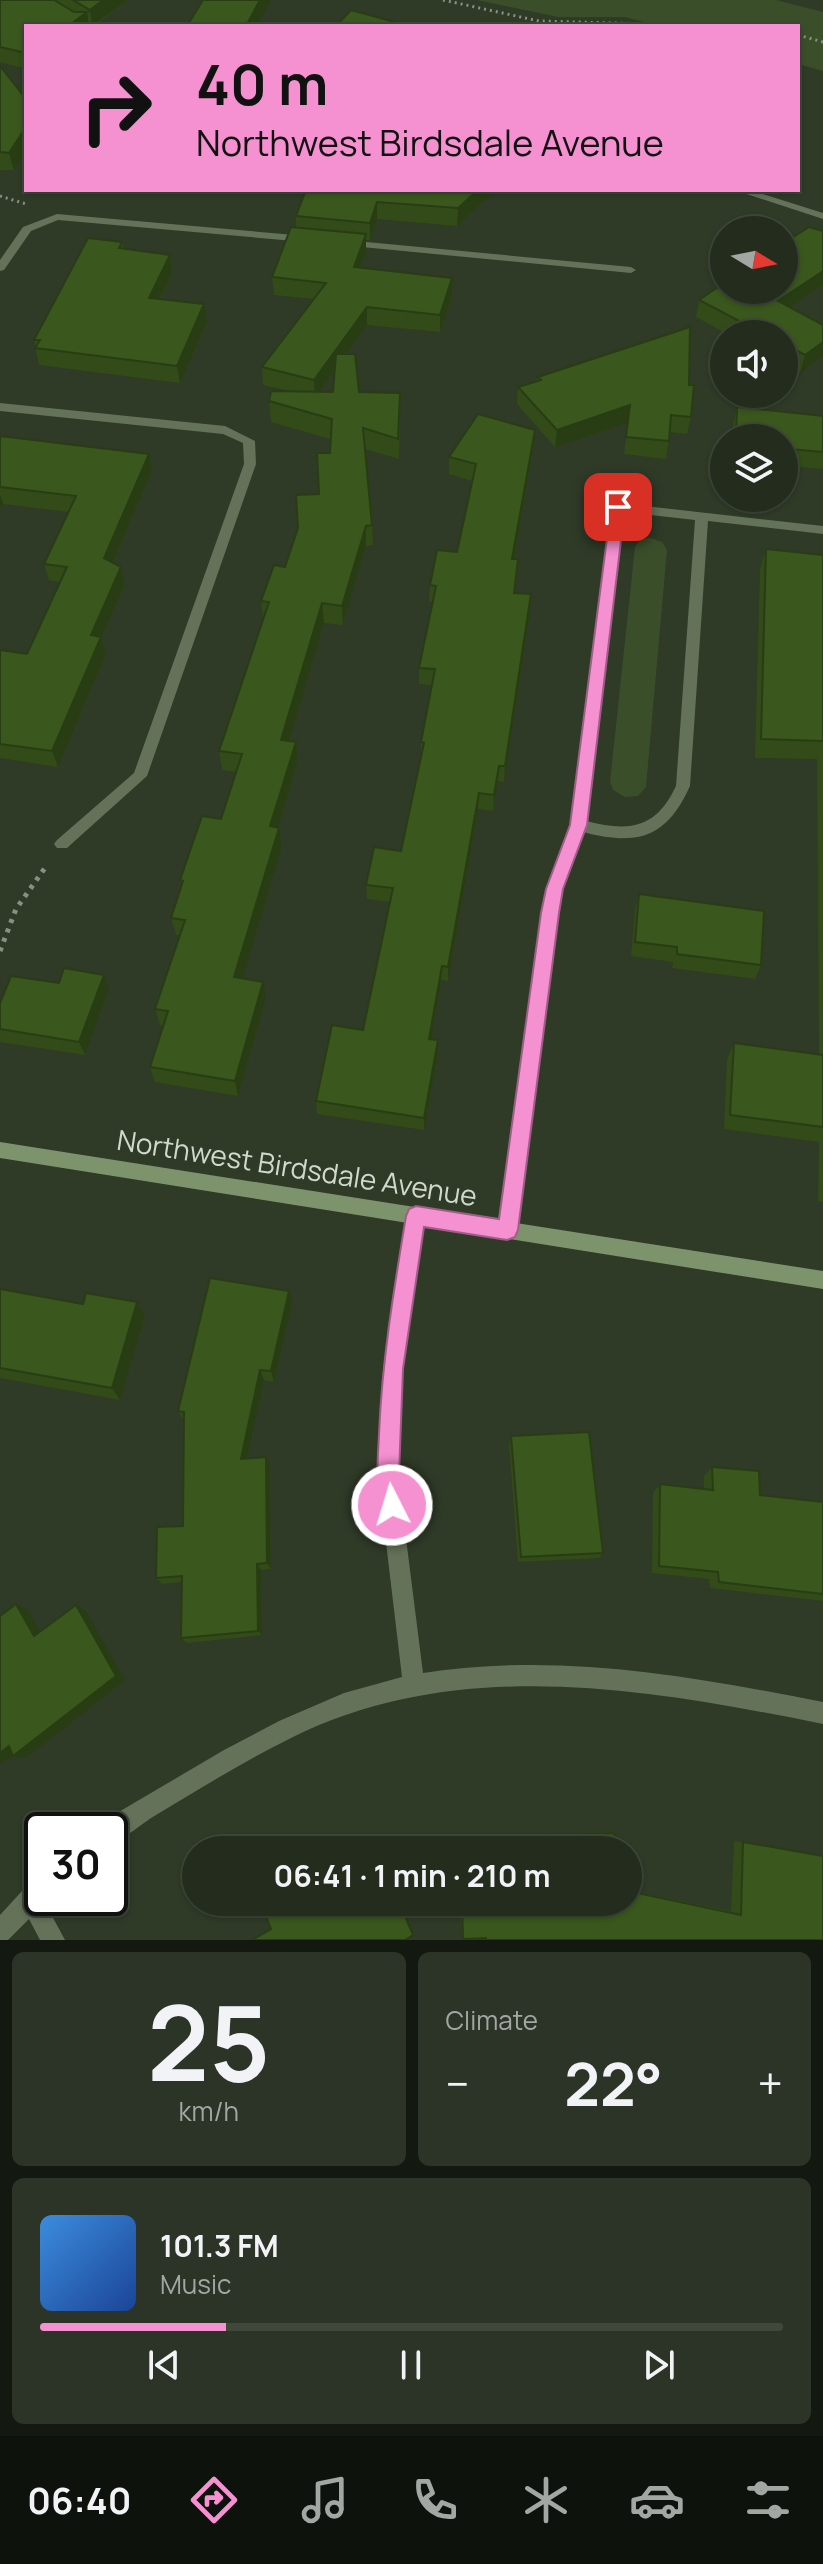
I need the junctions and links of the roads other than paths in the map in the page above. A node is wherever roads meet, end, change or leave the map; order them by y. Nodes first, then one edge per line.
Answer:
1 (745, 192) edge
2 (823, 216) edge
3 (321, 241) edge
4 (336, 242) edge
5 (0, 268) edge
6 (631, 270) dead end
7 (0, 407) edge
8 (702, 517) junction
9 (823, 530) edge
10 (578, 825) junction
11 (62, 844) road end
12 (0, 1150) edge
13 (416, 1216) junction
14 (507, 1230) junction
15 (823, 1280) edge
16 (414, 1686) junction
17 (823, 1713) edge
18 (128, 1819) edge
19 (24, 1907) edge
20 (44, 1916) edge
21 (0, 1932) edge
22 (53, 1940) edge

1 - 2 street
3 - 5 street
4 - 6 street
7 - 11 street
8 - 9 street
8 - 10 street
8 - 10 street
10 - 14 street
12 - 13 main road, Northwest Birdsdale Avenue
13 - 14 main road, Northwest Birdsdale Avenue
13 - 16 street
14 - 15 main road, Northwest Birdsdale Avenue
16 - 17 street
16 - 18 street
19 - 21 street
20 - 22 street

